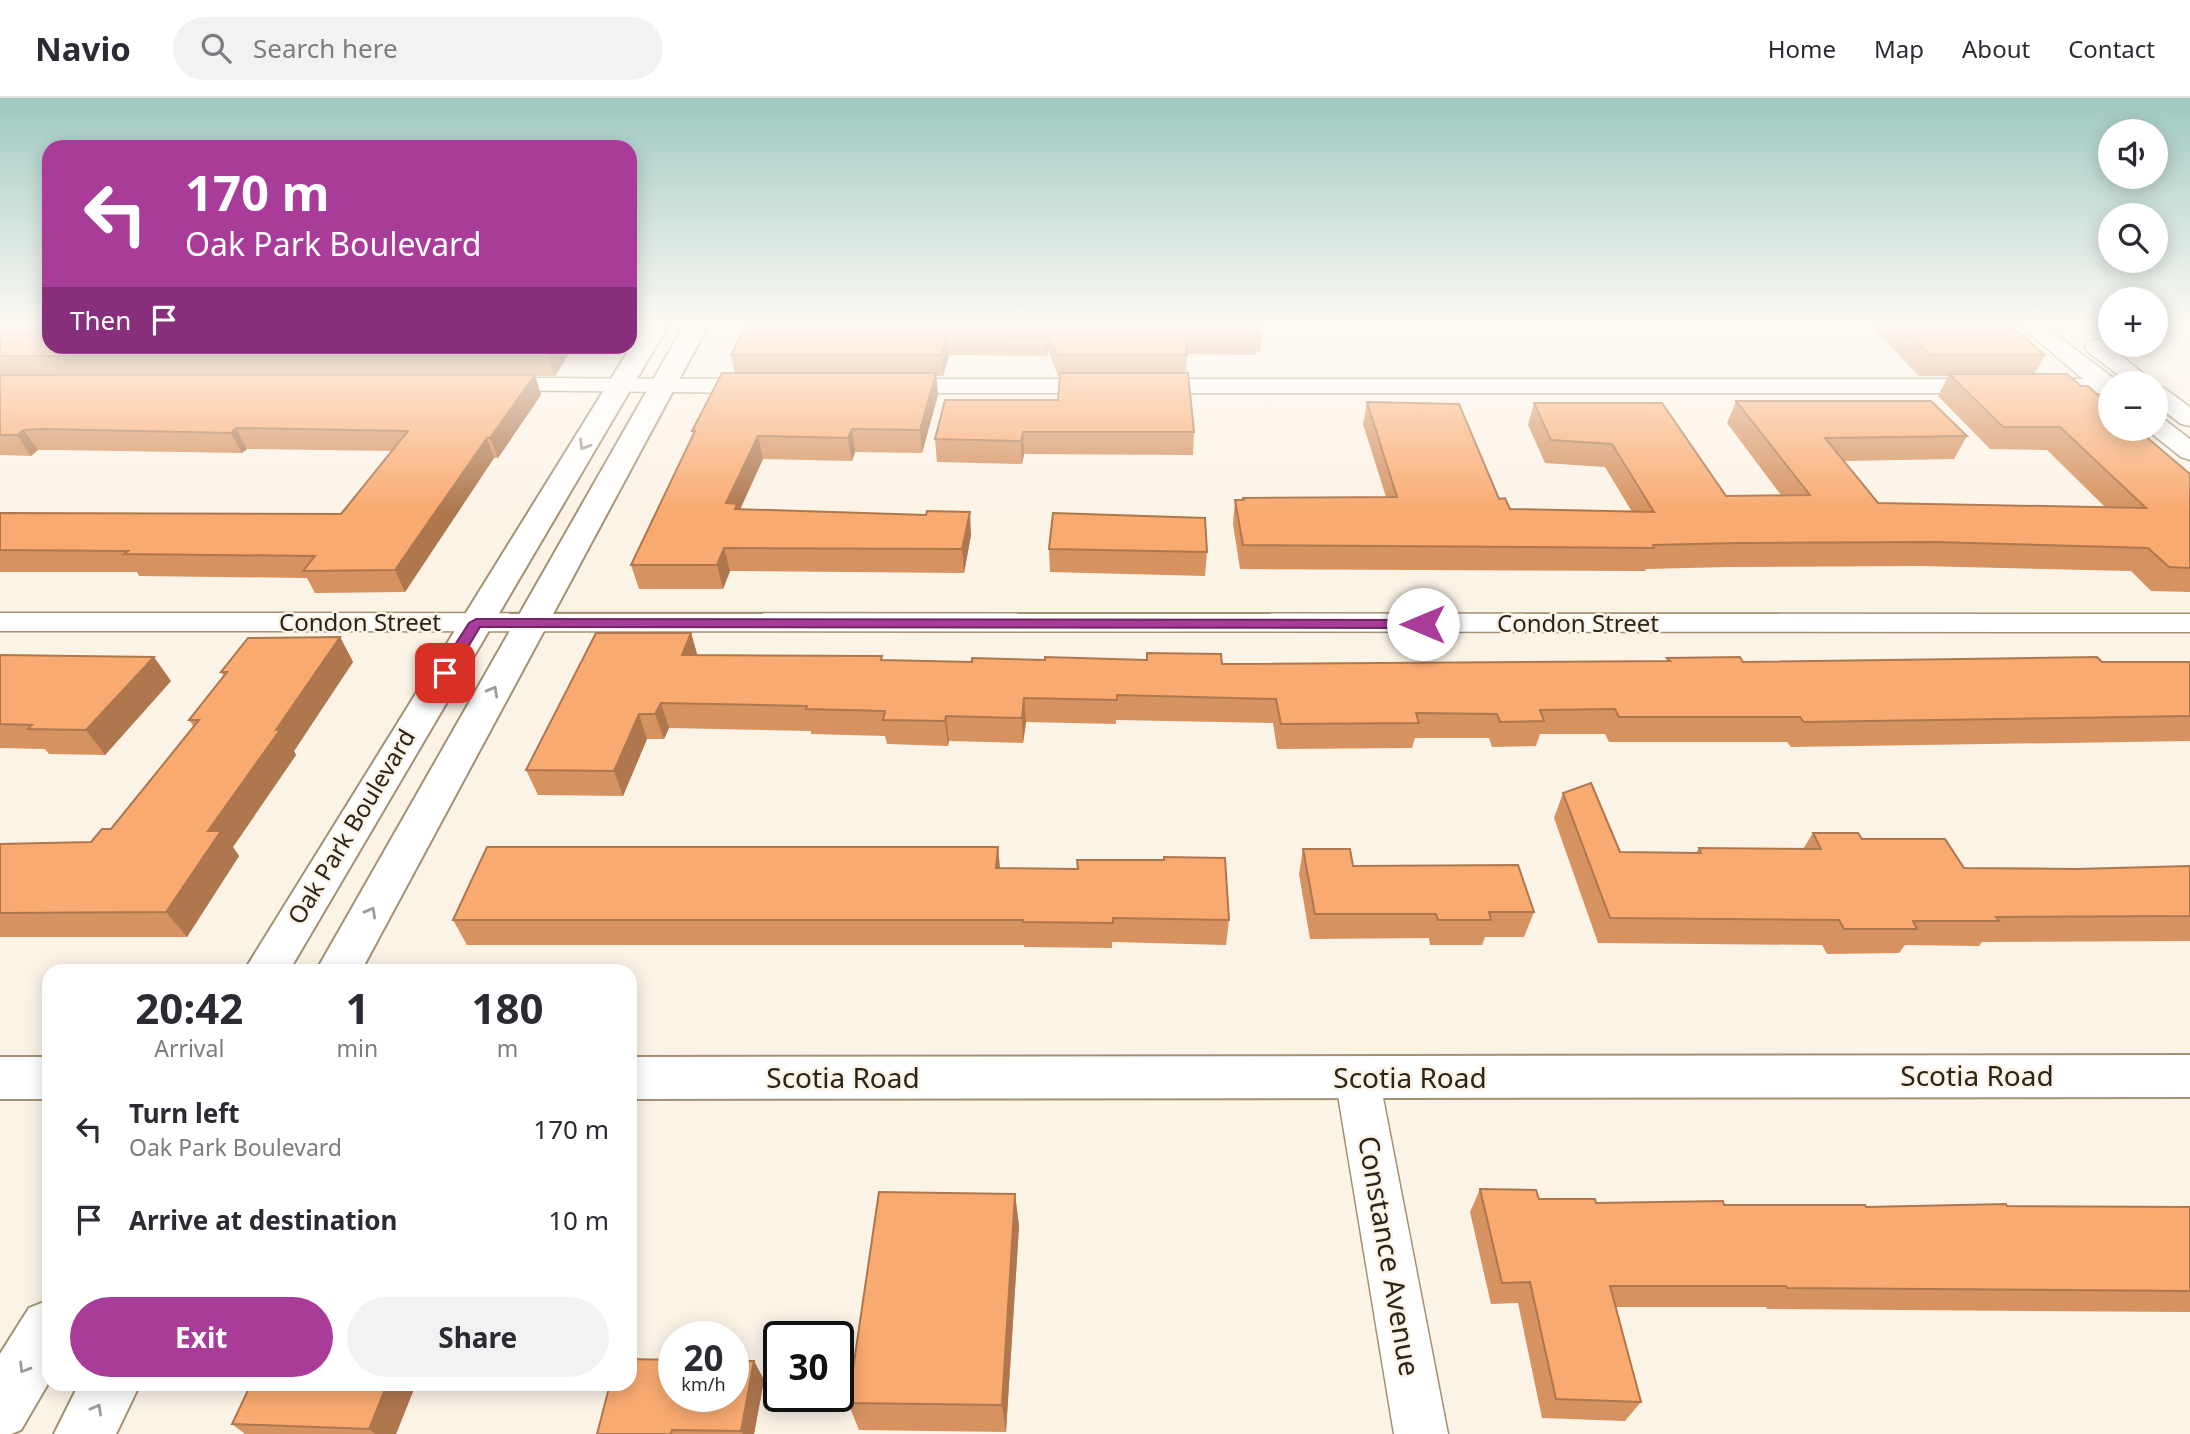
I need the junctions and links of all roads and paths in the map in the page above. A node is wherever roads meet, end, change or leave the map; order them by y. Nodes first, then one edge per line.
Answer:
1 (620, 386) edge
2 (663, 386) edge
3 (1294, 386) edge
4 (2098, 387) edge
5 (2168, 402) edge
6 (2190, 419) edge
7 (2168, 435) edge
8 (2190, 452) edge
9 (0, 622) edge
10 (476, 623) junction
11 (531, 623) junction
12 (2190, 623) edge
13 (270, 964) edge
14 (342, 964) edge
15 (2190, 1076) edge
16 (1357, 1077) junction
17 (0, 1078) edge
18 (42, 1078) edge
19 (637, 1078) edge
20 (42, 1340) edge
21 (107, 1391) edge
22 (0, 1409) edge
23 (84, 1434) edge
24 (1421, 1434) edge

1 -> 10 street, Oak Park Boulevard
2 - 11 street
3 - 4 street
5 - 6 street
7 - 8 street
9 - 10 street, Condon Street
10 - 11 street, Condon Street
10 - 13 street, Oak Park Boulevard
11 - 12 street, Condon Street
14 -> 11 street
15 - 16 street, Scotia Road
16 - 19 street, Scotia Road
16 - 24 street, Constance Avenue
17 - 18 street
20 -> 22 street
23 -> 21 street

